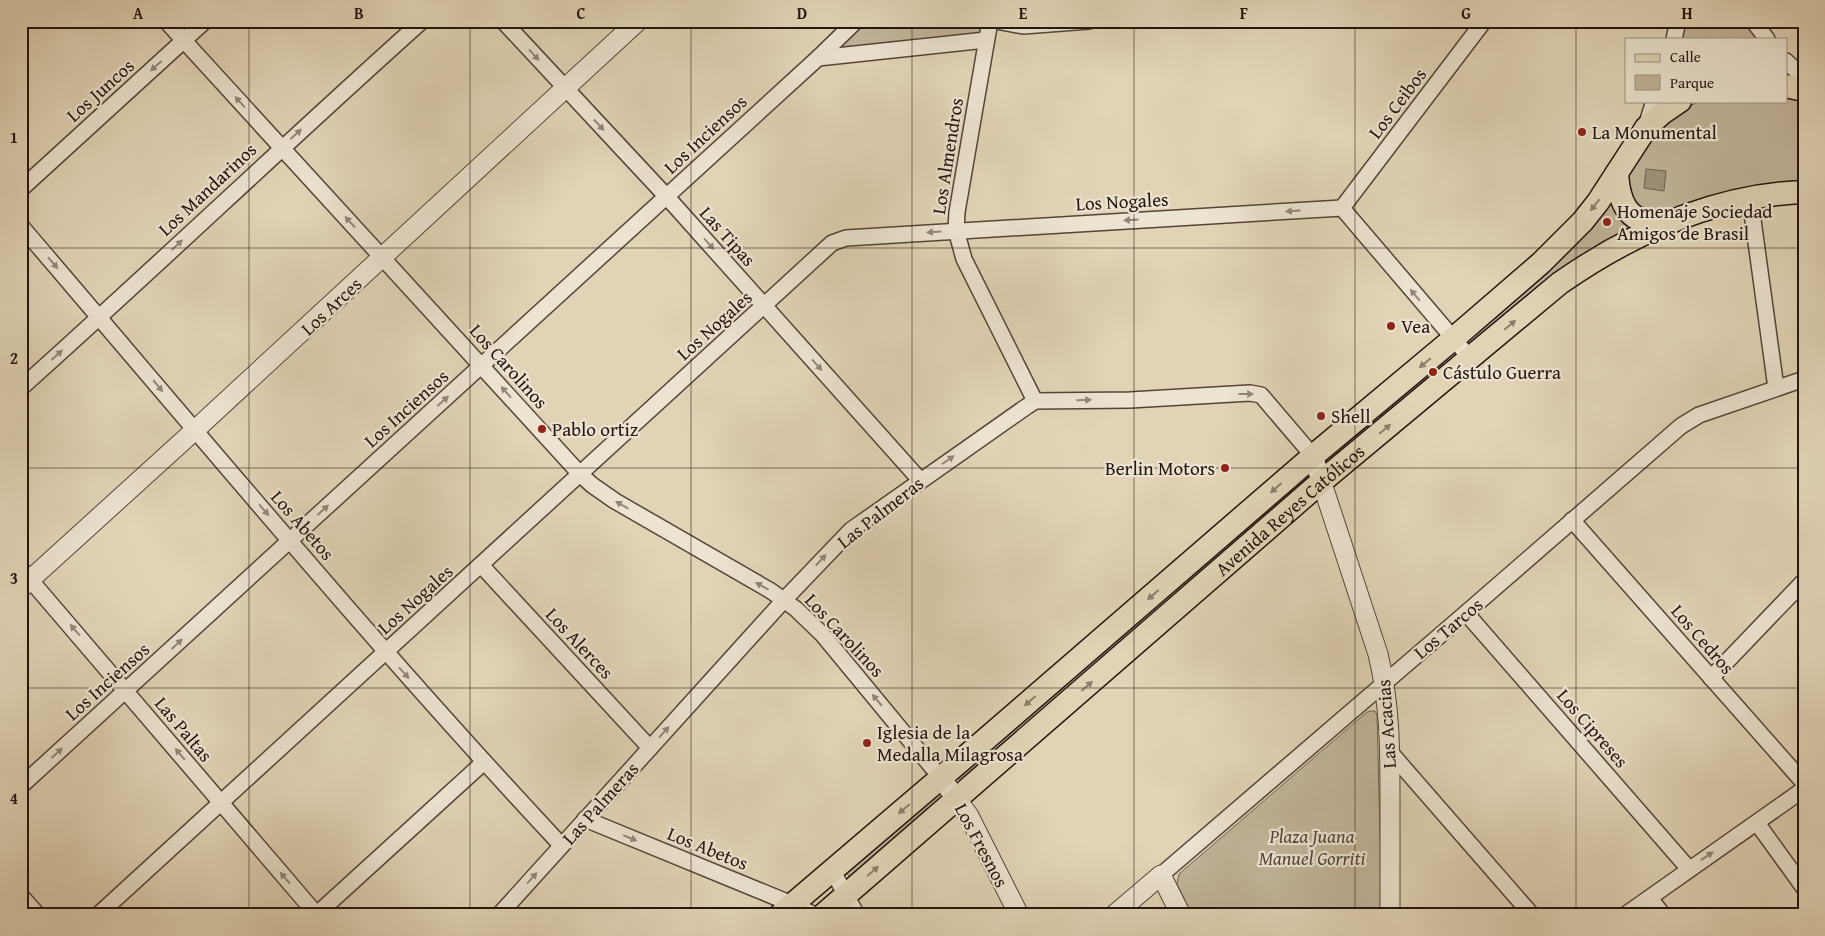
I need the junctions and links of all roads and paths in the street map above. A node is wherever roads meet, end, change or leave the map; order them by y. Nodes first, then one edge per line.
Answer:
1 (166, 21) edge
2 (205, 21) edge
3 (422, 21) edge
4 (503, 21) edge
5 (638, 21) edge
6 (856, 21) edge
7 (990, 21) edge
8 (996, 21) edge
9 (1089, 21) edge
10 (1484, 21) edge
11 (1678, 21) edge
12 (1753, 21) edge
13 (1674, 38) edge
14 (1766, 38) edge
15 (986, 40) junction
16 (184, 41) junction
17 (818, 58) junction
18 (1788, 63) edge
19 (1804, 78) edge
20 (1788, 86) edge
21 (565, 89) junction
22 (1804, 90) edge
23 (1654, 102) edge
24 (1678, 102) edge
25 (1646, 128) junction
26 (281, 148) junction
27 (1617, 173) junction
28 (21, 189) edge
29 (1804, 192) edge
30 (666, 197) junction
31 (1750, 198) junction
32 (1342, 208) junction
33 (1666, 223) junction
34 (21, 226) edge
35 (956, 230) junction
36 (383, 258) junction
37 (764, 306) junction
38 (100, 317) junction
39 (1453, 339) junction
40 (1470, 358) junction
41 (482, 366) junction
42 (1804, 379) edge
43 (21, 388) edge
44 (1776, 388) junction
45 (1035, 401) junction
46 (195, 430) junction
47 (1313, 456) junction
48 (580, 474) junction
49 (920, 480) junction
50 (1320, 482) junction
51 (1572, 520) junction
52 (290, 540) junction
53 (481, 565) junction
54 (24, 578) edge
55 (1804, 581) edge
56 (784, 600) junction
57 (1466, 613) junction
58 (386, 653) junction
59 (1711, 678) junction
60 (1385, 682) junction
61 (126, 690) junction
62 (650, 748) junction
63 (1390, 752) junction
64 (484, 762) junction
65 (941, 778) junction
66 (1804, 783) edge
67 (21, 786) edge
68 (1804, 789) edge
69 (957, 799) junction
70 (220, 803) junction
71 (585, 819) junction
72 (1757, 823) junction
73 (561, 845) junction
74 (1689, 869) junction
75 (832, 870) junction
76 (1161, 875) junction
77 (1804, 888) edge
78 (846, 895) junction
79 (21, 896) edge
80 (1650, 898) junction
81 (786, 909) edge
82 (316, 914) edge
83 (38, 915) edge
84 (98, 915) edge
85 (499, 915) edge
86 (815, 915) edge
87 (823, 915) edge
88 (857, 915) edge
89 (1019, 915) edge
90 (1114, 915) edge
91 (1181, 915) edge
92 (1390, 915) edge
93 (1532, 915) edge
94 (1624, 915) edge
95 (1662, 915) edge

1 - 16 street, Los Carolinos
2 - 16 street, Los Juncos
26 -> 3 street, Los Mandarinos
4 -> 21 street, Las Tipas
5 - 21 street, Los Arces
6 - 17 street, Los Inciensos
7 - 15 street, Los Almendros
8 - 9 street
10 - 32 street, Los Ceibos
11 - 13 street
12 - 14 street
15 - 17 street
15 - 35 street, Los Almendros
26 -> 16 street, Los Carolinos
16 -> 28 street, Los Juncos
17 - 30 street, Los Inciensos
18 - 19 street
20 - 22 main road
21 -> 30 street, Las Tipas
21 - 36 street, Los Arces
23 - 25 street
24 - 25 main road, Avenida Reyes Católicos
25 - 27 main road, Avenida Reyes Católicos
36 -> 26 street, Los Carolinos
38 -> 26 street, Los Mandarinos
27 - 33 main road
27 -> 39 main road, Avenida Reyes Católicos
29 - 31 main road, Avenida Reyes Católicos
30 -> 37 street, Las Tipas
30 - 41 street, Los Inciensos
31 - 33 main road, Avenida Reyes Católicos
31 - 44 street
32 -> 35 street, Los Nogales
39 -> 32 street
40 -> 33 main road, Avenida Reyes Católicos
34 -> 38 street, Los Abetos
35 -> 37 street, Los Nogales
35 - 45 street, Los Almendros
36 - 41 street, Los Carolinos
36 - 46 street, Los Arces
37 - 48 street, Los Nogales
37 -> 49 street, Las Tipas
43 -> 38 street, Los Mandarinos
38 -> 46 street, Los Abetos
39 - 40 street
39 -> 47 main road, Avenida Reyes Católicos
50 -> 40 main road, Avenida Reyes Católicos
48 -> 41 street, Los Carolinos
52 -> 41 street, Los Inciensos
42 - 44 street, Los Tarcos
44 - 51 street, Los Tarcos
45 -> 47 street
49 -> 45 street, Las Palmeras
46 -> 52 street, Los Abetos
46 - 54 street, Los Arces
47 - 50 street
47 -> 65 main road, Avenida Reyes Católicos
48 - 53 street, Los Nogales
56 -> 48 street, Los Carolinos
56 -> 49 street, Las Palmeras
50 - 60 street, Las Acacias
69 -> 50 main road, Avenida Reyes Católicos
51 - 57 street, Los Tarcos
51 - 59 street, Los Cedros
52 - 58 street, Los Abetos
61 -> 52 street, Los Inciensos
53 - 58 street, Los Nogales
53 - 62 street, Los Alerces
61 -> 54 street, Las Paltas
55 - 59 street
62 -> 56 street, Las Palmeras
65 -> 56 street, Los Carolinos
57 - 60 street, Los Tarcos
57 - 74 street, Los Cipreses
58 -> 64 street, Los Abetos
58 - 70 street, Los Nogales
59 - 66 street, Los Cedros
60 - 63 street, Las Acacias
60 - 76 street, Los Tarcos
67 -> 61 street, Los Inciensos
70 -> 61 street, Las Paltas
62 - 71 street, Las Palmeras
63 - 92 street, Las Acacias
63 - 93 street
64 - 73 street, Los Abetos
64 - 82 street
65 - 69 street, Los Fresnos
65 -> 75 main road, Avenida Reyes Católicos
68 - 72 street
78 -> 69 main road, Avenida Reyes Católicos
69 - 89 street, Los Fresnos
82 -> 70 street, Las Paltas
70 - 84 street, Los Nogales
71 - 73 street, Las Palmeras
71 -> 81 street, Los Abetos
74 -> 72 street
72 - 77 street
85 -> 73 street, Las Palmeras
74 - 80 street
75 - 78 street
75 - 81 main road, Avenida Reyes Católicos
76 - 90 street, Los Tarcos
76 - 91 street
78 - 87 main road, Avenida Reyes Católicos
78 - 88 street
79 - 83 street
80 - 94 street
80 - 95 street
81 - 86 street, Los Abetos

